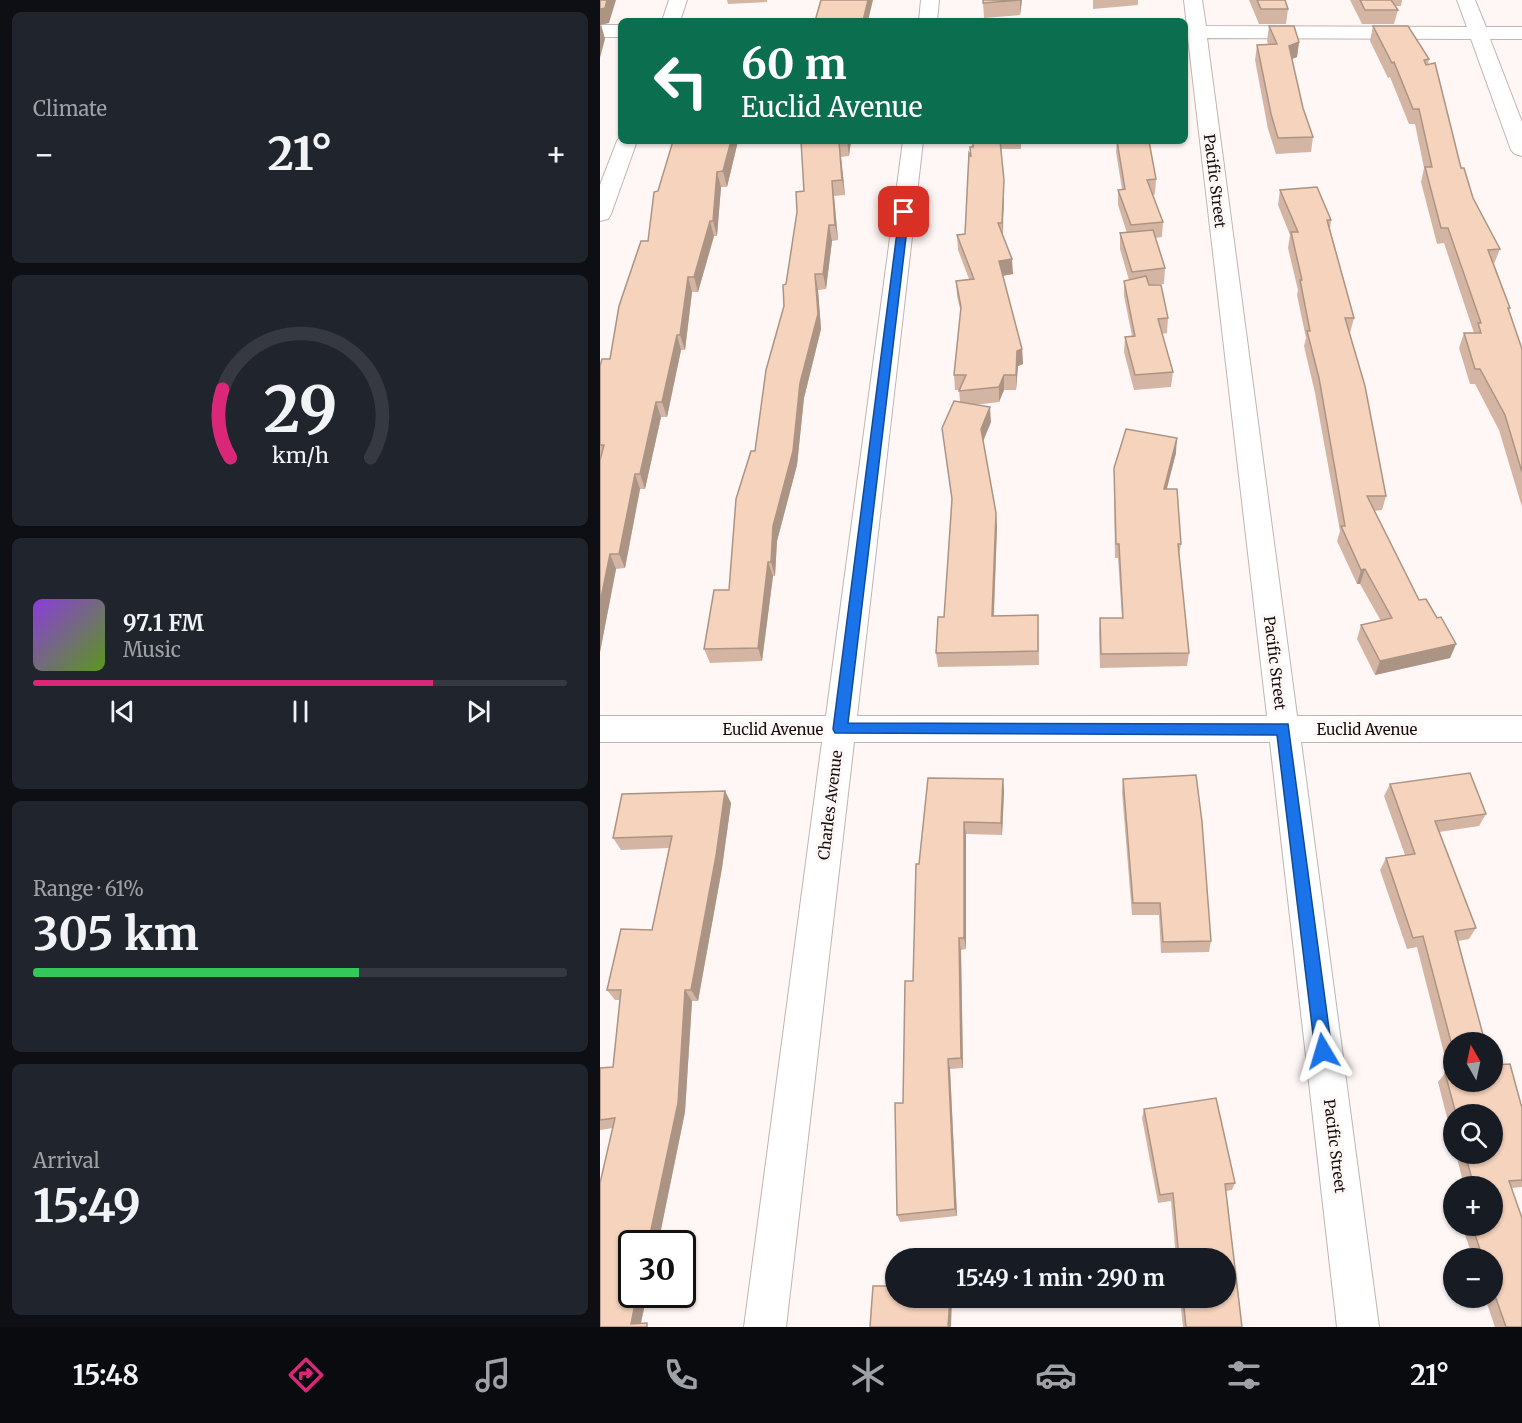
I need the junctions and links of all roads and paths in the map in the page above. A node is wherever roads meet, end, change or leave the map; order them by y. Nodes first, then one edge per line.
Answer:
1 (678, 0) edge
2 (930, 0) edge
3 (1192, 0) edge
4 (1466, 0) edge
5 (671, 18) edge
6 (927, 18) edge
7 (600, 31) edge
8 (618, 31) edge
9 (1191, 32) edge
10 (1477, 33) junction
11 (1522, 33) edge
12 (626, 144) edge
13 (913, 144) edge
14 (1522, 150) edge
15 (600, 214) edge
16 (600, 729) edge
17 (840, 729) junction
18 (1283, 729) junction
19 (1522, 729) edge
20 (765, 1327) edge
21 (1358, 1327) edge

1 - 5 street
2 - 6 street
3 - 9 street, Pacific Street
4 - 10 street
7 - 8 street
9 - 10 street
9 - 18 street, Pacific Street
10 - 11 street
10 - 14 street
12 - 15 street
13 - 17 street, Charles Avenue
16 - 17 street, Euclid Avenue
17 - 18 street, Euclid Avenue
17 - 20 street, Charles Avenue
18 - 19 street, Euclid Avenue
18 - 21 street, Pacific Street

